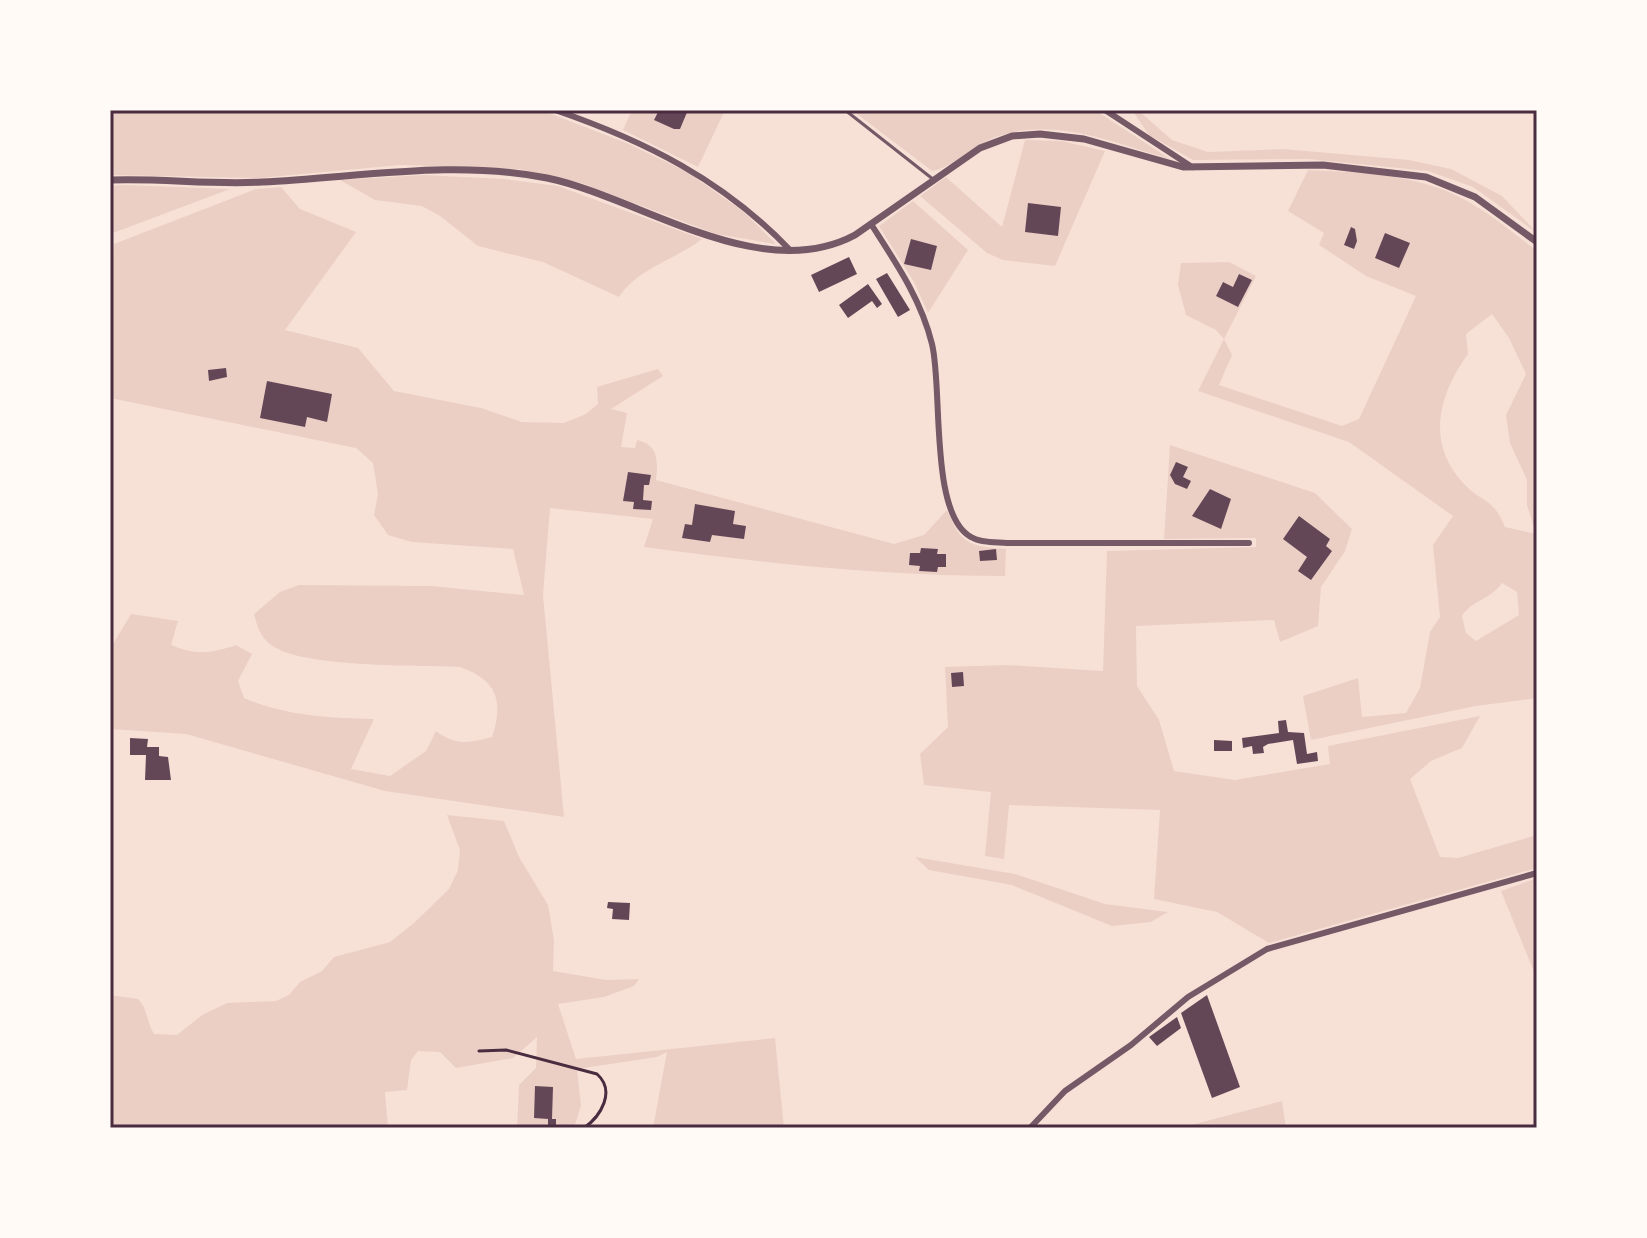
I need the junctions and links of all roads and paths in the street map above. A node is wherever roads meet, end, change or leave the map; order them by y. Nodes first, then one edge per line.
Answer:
1 (555, 110) edge
2 (845, 110) edge
3 (1105, 110) edge
4 (1194, 168) junction
5 (110, 180) edge
6 (934, 180) junction
7 (871, 224) junction
8 (1537, 242) edge
9 (789, 249) junction
10 (1249, 543) dead end
11 (1537, 873) edge
12 (479, 1051) dead end
13 (584, 1128) edge
14 (1030, 1128) edge

1 - 9 street
2 - 6 lane
3 - 4 street
4 - 6 street
4 - 8 street
5 - 9 street
6 - 7 street
7 - 9 street
7 - 10 street
11 - 14 street
12 - 13 path

